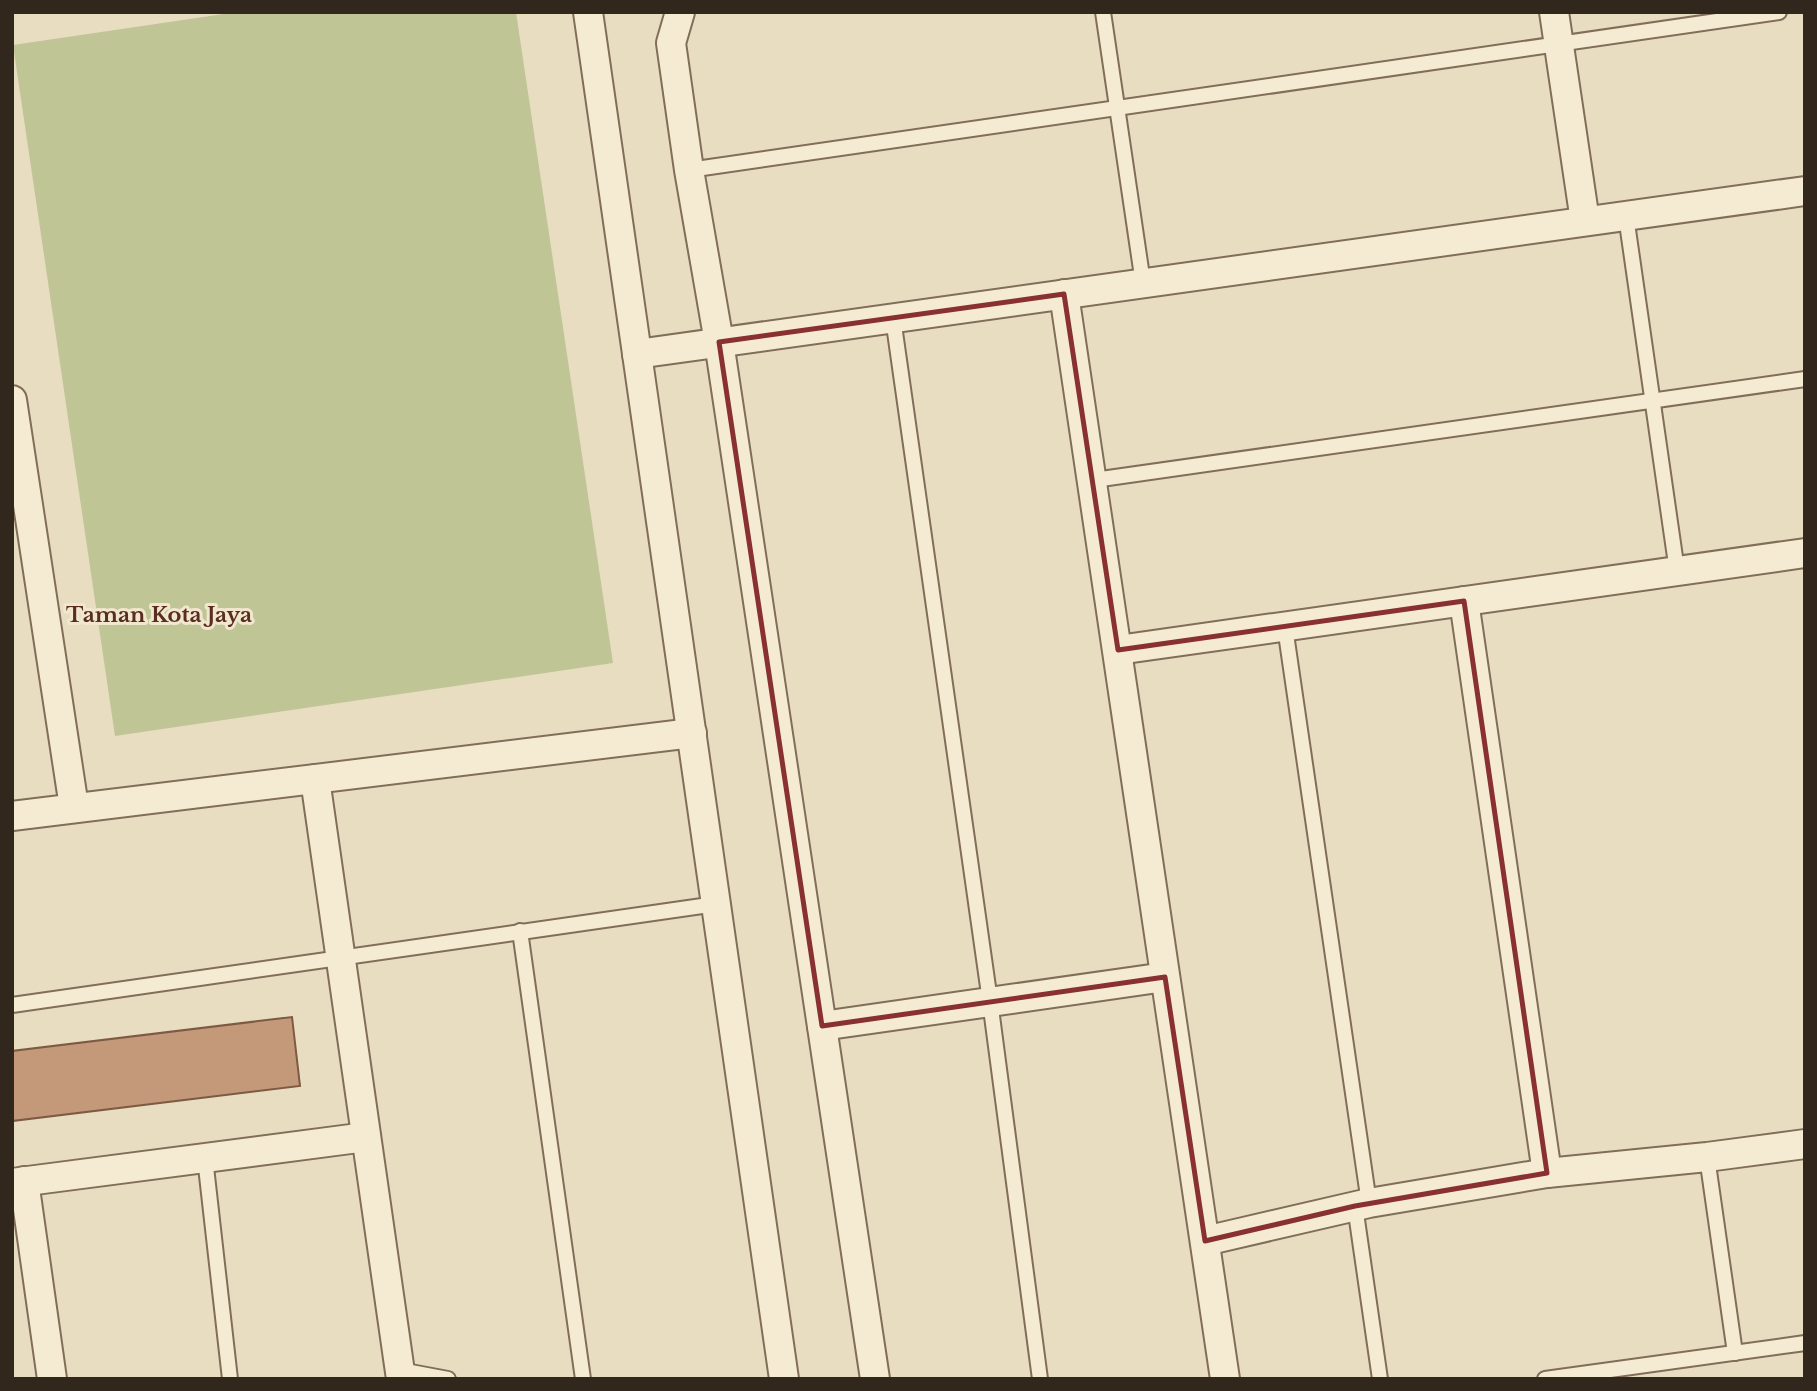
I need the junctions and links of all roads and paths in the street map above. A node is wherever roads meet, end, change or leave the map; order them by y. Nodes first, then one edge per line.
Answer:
1 (587, 12) edge
2 (680, 12) edge
3 (1103, 12) edge
4 (1554, 12) edge
5 (1779, 12) edge
6 (1559, 44) junction
7 (1117, 108) junction
8 (689, 170) junction
9 (1805, 191) edge
10 (1626, 216) junction
11 (1585, 221) junction
12 (1143, 283) junction
13 (1065, 294) junction
14 (893, 318) junction
15 (719, 342) junction
16 (637, 354) junction
17 (1805, 379) edge
18 (12, 400) edge
19 (1653, 401) junction
20 (17, 464) edge
21 (1094, 481) junction
22 (1805, 552) edge
23 (1678, 571) junction
24 (1464, 601) junction
25 (1285, 627) junction
26 (1118, 650) junction
27 (692, 733) junction
28 (315, 779) junction
29 (74, 807) junction
30 (12, 816) edge
31 (716, 904) junction
32 (520, 931) junction
33 (340, 956) junction
34 (1165, 977) junction
35 (990, 1001) junction
36 (12, 1004) edge
37 (822, 1026) junction
38 (366, 1137) junction
39 (1805, 1144) edge
40 (1707, 1157) junction
41 (205, 1158) junction
42 (1547, 1173) junction
43 (18, 1182) edge
44 (1362, 1204) junction
45 (1205, 1241) junction
46 (1805, 1343) edge
47 (1735, 1353) junction
48 (400, 1374) edge
49 (52, 1379) edge
50 (230, 1379) edge
51 (448, 1379) edge
52 (583, 1379) edge
53 (784, 1379) edge
54 (875, 1379) edge
55 (1040, 1379) edge
56 (1225, 1379) edge
57 (1380, 1379) edge
58 (1545, 1379) edge

1 - 16 street
2 - 8 street
3 - 7 lane
4 - 6 street
5 - 6 lane
6 - 7 lane
6 - 11 street
7 - 8 lane
7 - 12 lane
8 - 15 street
9 - 10 street
10 - 11 street
10 - 19 lane
11 - 12 street
12 - 13 street
13 - 14 street
13 - 21 street
14 - 15 street
14 - 35 lane
15 - 16 street
15 - 37 street
16 - 27 street
17 - 19 lane
18 - 20 street
19 - 21 lane
19 - 23 lane
20 - 29 street
21 - 26 street
22 - 23 street
23 - 24 street
24 - 25 street
24 - 42 street
25 - 26 street
25 - 44 lane
26 - 34 street
27 - 28 street
27 - 31 street
28 - 29 street
28 - 33 street
29 - 30 street
31 - 32 lane
31 - 53 street
32 - 33 lane
32 - 52 lane
33 - 36 lane
33 - 38 street
34 - 35 street
34 - 45 street
35 - 37 street
35 - 55 lane
37 - 54 street
38 - 41 street
38 - 48 street
39 - 40 street
40 - 42 street
40 - 47 lane
41 - 43 street
41 - 50 lane
42 - 44 street
43 - 49 street
44 - 45 street
44 - 57 lane
45 - 56 street
46 - 47 lane
47 - 58 lane
48 - 51 lane

